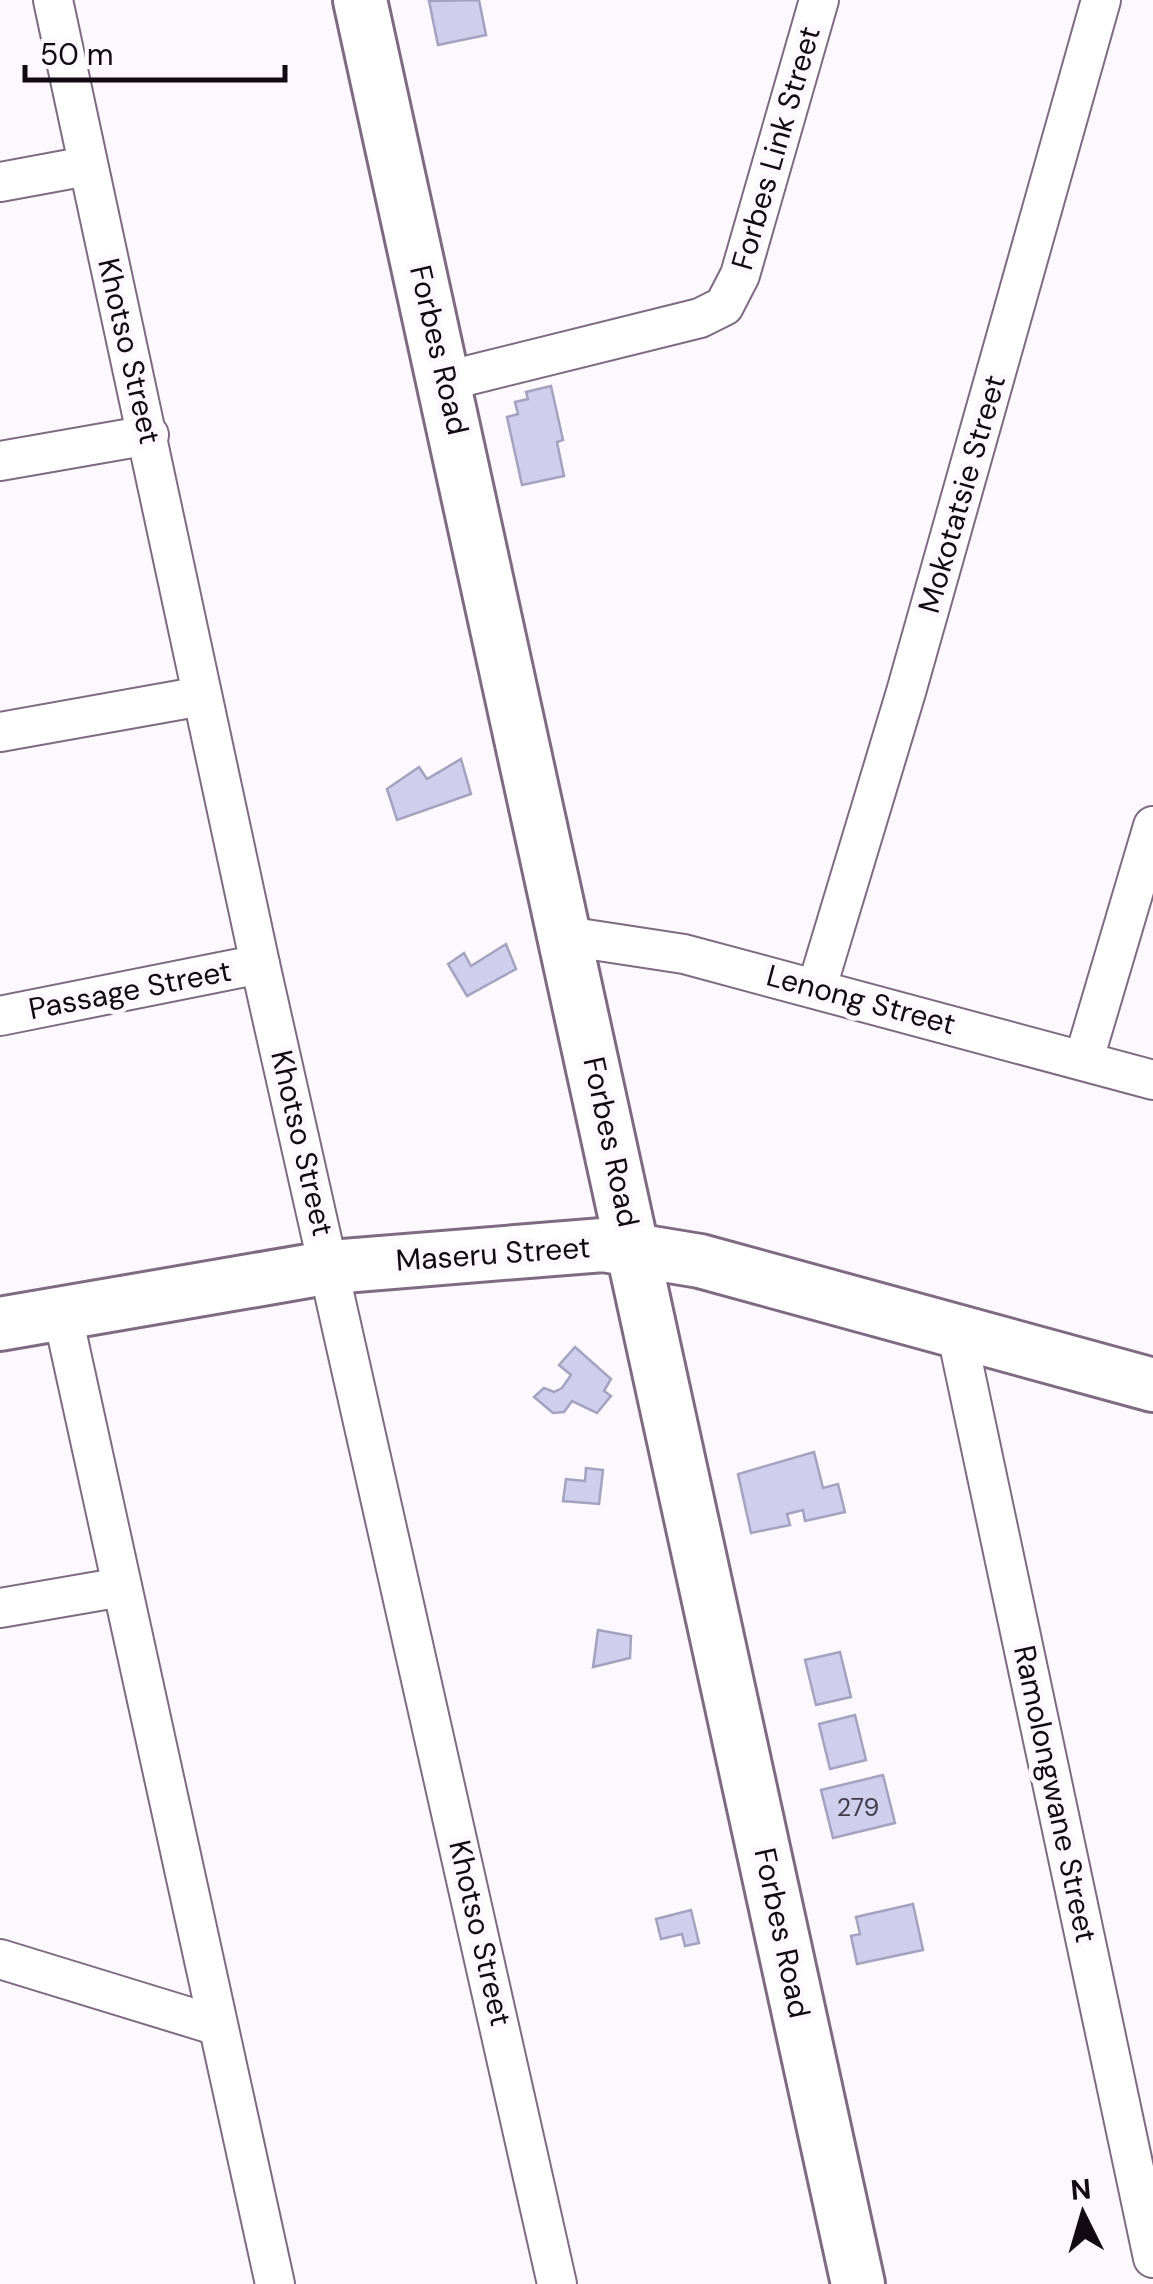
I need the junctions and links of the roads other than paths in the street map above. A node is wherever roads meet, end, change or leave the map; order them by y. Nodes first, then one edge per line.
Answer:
1 (52, 0) edge
2 (360, 0) edge
3 (819, 0) edge
4 (1100, 0) edge
5 (87, 166) junction
6 (0, 182) edge
7 (446, 381) junction
8 (148, 435) junction
9 (0, 461) edge
10 (202, 696) junction
11 (0, 732) edge
12 (1153, 826) edge
13 (566, 936) junction
14 (260, 964) junction
15 (817, 987) junction
16 (0, 1016) edge
17 (1084, 1060) junction
18 (1153, 1080) edge
19 (634, 1248) junction
20 (332, 1267) junction
21 (62, 1312) junction
22 (0, 1324) edge
23 (956, 1330) junction
24 (1153, 1385) edge
25 (122, 1587) junction
26 (0, 1608) edge
27 (0, 1959) edge
28 (216, 2025) junction
29 (1153, 2258) edge
30 (275, 2284) edge
31 (557, 2284) edge
32 (858, 2284) edge

1 - 5 street, Khotso Street
2 - 7 street, Forbes Road
3 - 7 street, Forbes Link Street
4 - 15 street, Mokotatsie Street
5 - 6 street
5 - 8 street, Khotso Street
7 - 13 street, Forbes Road
8 - 9 street
8 - 10 street, Khotso Street
10 - 11 street
10 - 14 street, Khotso Street
12 - 17 street
13 - 15 street, Lenong Street
13 - 19 street, Forbes Road
14 - 16 street, Passage Street
14 - 20 street, Khotso Street
15 - 17 street, Lenong Street
17 - 18 street, Lenong Street
19 - 20 street, Maseru Street
19 - 23 street, Maseru Street
19 - 32 street, Forbes Road
20 - 21 street, Maseru Street
20 - 31 street, Khotso Street
21 - 22 street, Maseru Street
21 - 25 street
23 - 24 street, Maseru Street
23 - 29 street, Ramolongwane Street
25 - 26 street
25 - 28 street
27 - 28 street
28 - 30 street

